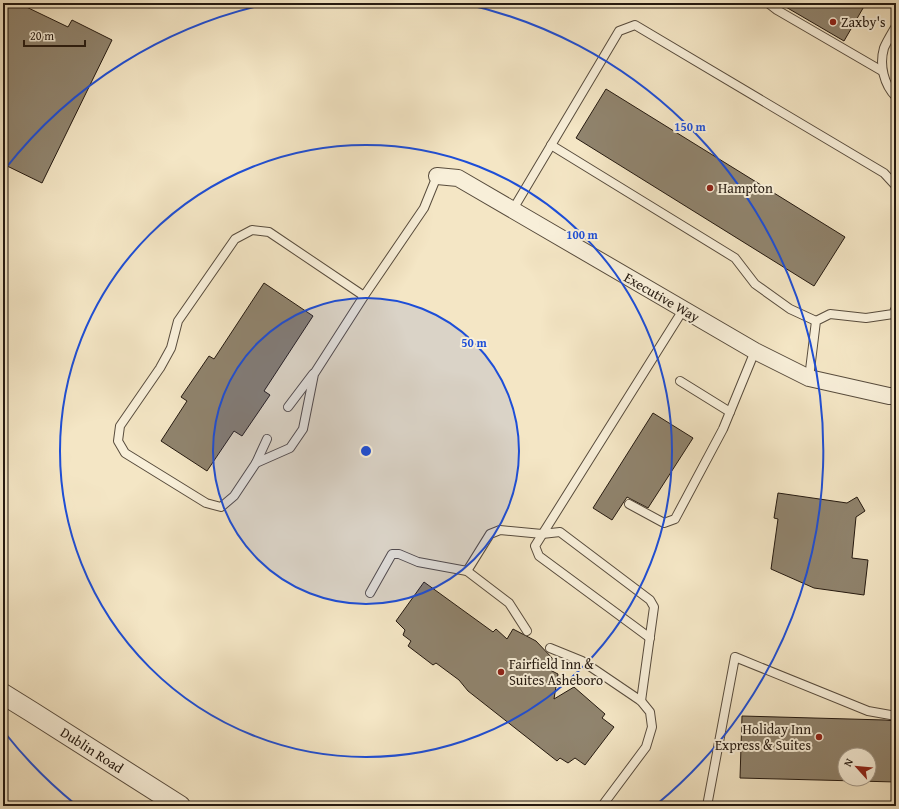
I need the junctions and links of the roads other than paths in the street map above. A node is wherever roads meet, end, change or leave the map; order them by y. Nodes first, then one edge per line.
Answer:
1 (768, 3) edge
2 (896, 26) edge
3 (882, 71) junction
4 (896, 98) edge
5 (551, 145) junction
6 (437, 176) joint
7 (896, 186) edge
8 (512, 211) junction
9 (364, 296) junction
10 (896, 308) edge
11 (683, 310) junction
12 (816, 321) junction
13 (755, 351) junction
14 (314, 374) junction
15 (809, 378) junction
16 (680, 381) dead end
17 (896, 396) edge
18 (288, 407) dead end
19 (730, 412) junction
20 (267, 439) dead end
21 (256, 463) junction
22 (629, 504) dead end
23 (542, 534) junction
24 (466, 571) junction
25 (370, 593) dead end
26 (527, 631) dead end
27 (650, 638) junction
28 (550, 648) dead end
29 (3, 694) edge
30 (641, 701) junction
31 (896, 716) edge
32 (180, 806) edge
33 (602, 806) edge
34 (707, 806) edge

1 - 3 lane
2 - 3 lane
3 - 4 lane
5 - 7 lane
5 - 8 lane
5 - 12 lane
6 - 8 street, Executive Way
6 - 9 lane
8 - 11 street, Executive Way
9 - 14 lane
9 - 21 lane
10 - 12 lane
11 - 13 street, Executive Way
11 - 23 lane
12 - 15 lane
13 - 15 street, Executive Way
13 - 19 lane
14 - 18 lane
14 - 21 lane
15 - 17 street, Executive Way
16 - 19 lane
19 - 22 lane
20 - 21 lane
23 - 24 lane
23 - 27 lane
23 - 27 lane
24 - 25 lane
24 - 26 lane
27 - 30 lane
28 - 30 lane
29 - 32 street, Dublin Road
30 - 33 lane
31 - 34 lane

